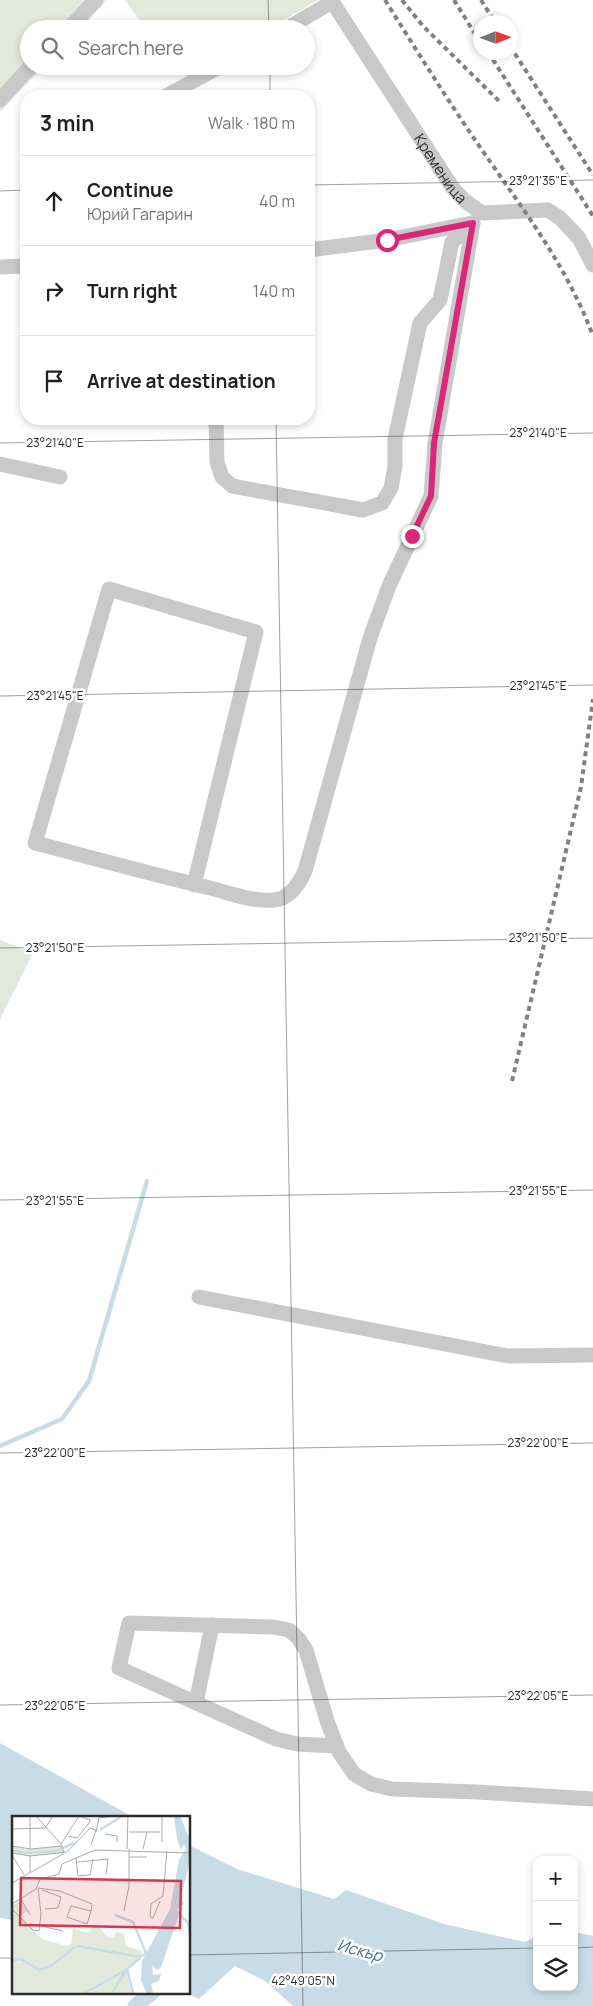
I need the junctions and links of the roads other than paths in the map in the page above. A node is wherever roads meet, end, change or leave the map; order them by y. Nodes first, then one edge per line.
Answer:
1 (96, 0) edge
2 (332, 1) edge
3 (77, 20) edge
4 (301, 20) edge
5 (23, 75) edge
6 (204, 75) edge
7 (177, 90) edge
8 (0, 100) edge
9 (477, 218) junction
10 (315, 249) edge
11 (593, 265) edge
12 (20, 266) edge
13 (0, 267) edge
14 (216, 425) edge
15 (0, 464) edge
16 (60, 477) dead end
17 (194, 884) junction
18 (199, 1297) dead end
19 (593, 1355) edge
20 (212, 1625) junction
21 (196, 1703) junction
22 (337, 1746) junction
23 (593, 1799) edge

1 - 3 street
2 - 4 street
2 - 9 street, Кременица
5 - 8 street
6 - 7 street
9 - 10 street
9 - 11 street, Кременица
9 - 14 street
9 - 17 street
12 - 13 street
15 - 16 street
17 - 17 street
18 - 19 street
20 - 21 street
20 - 21 street
20 - 22 street
21 - 22 street
22 - 23 street

